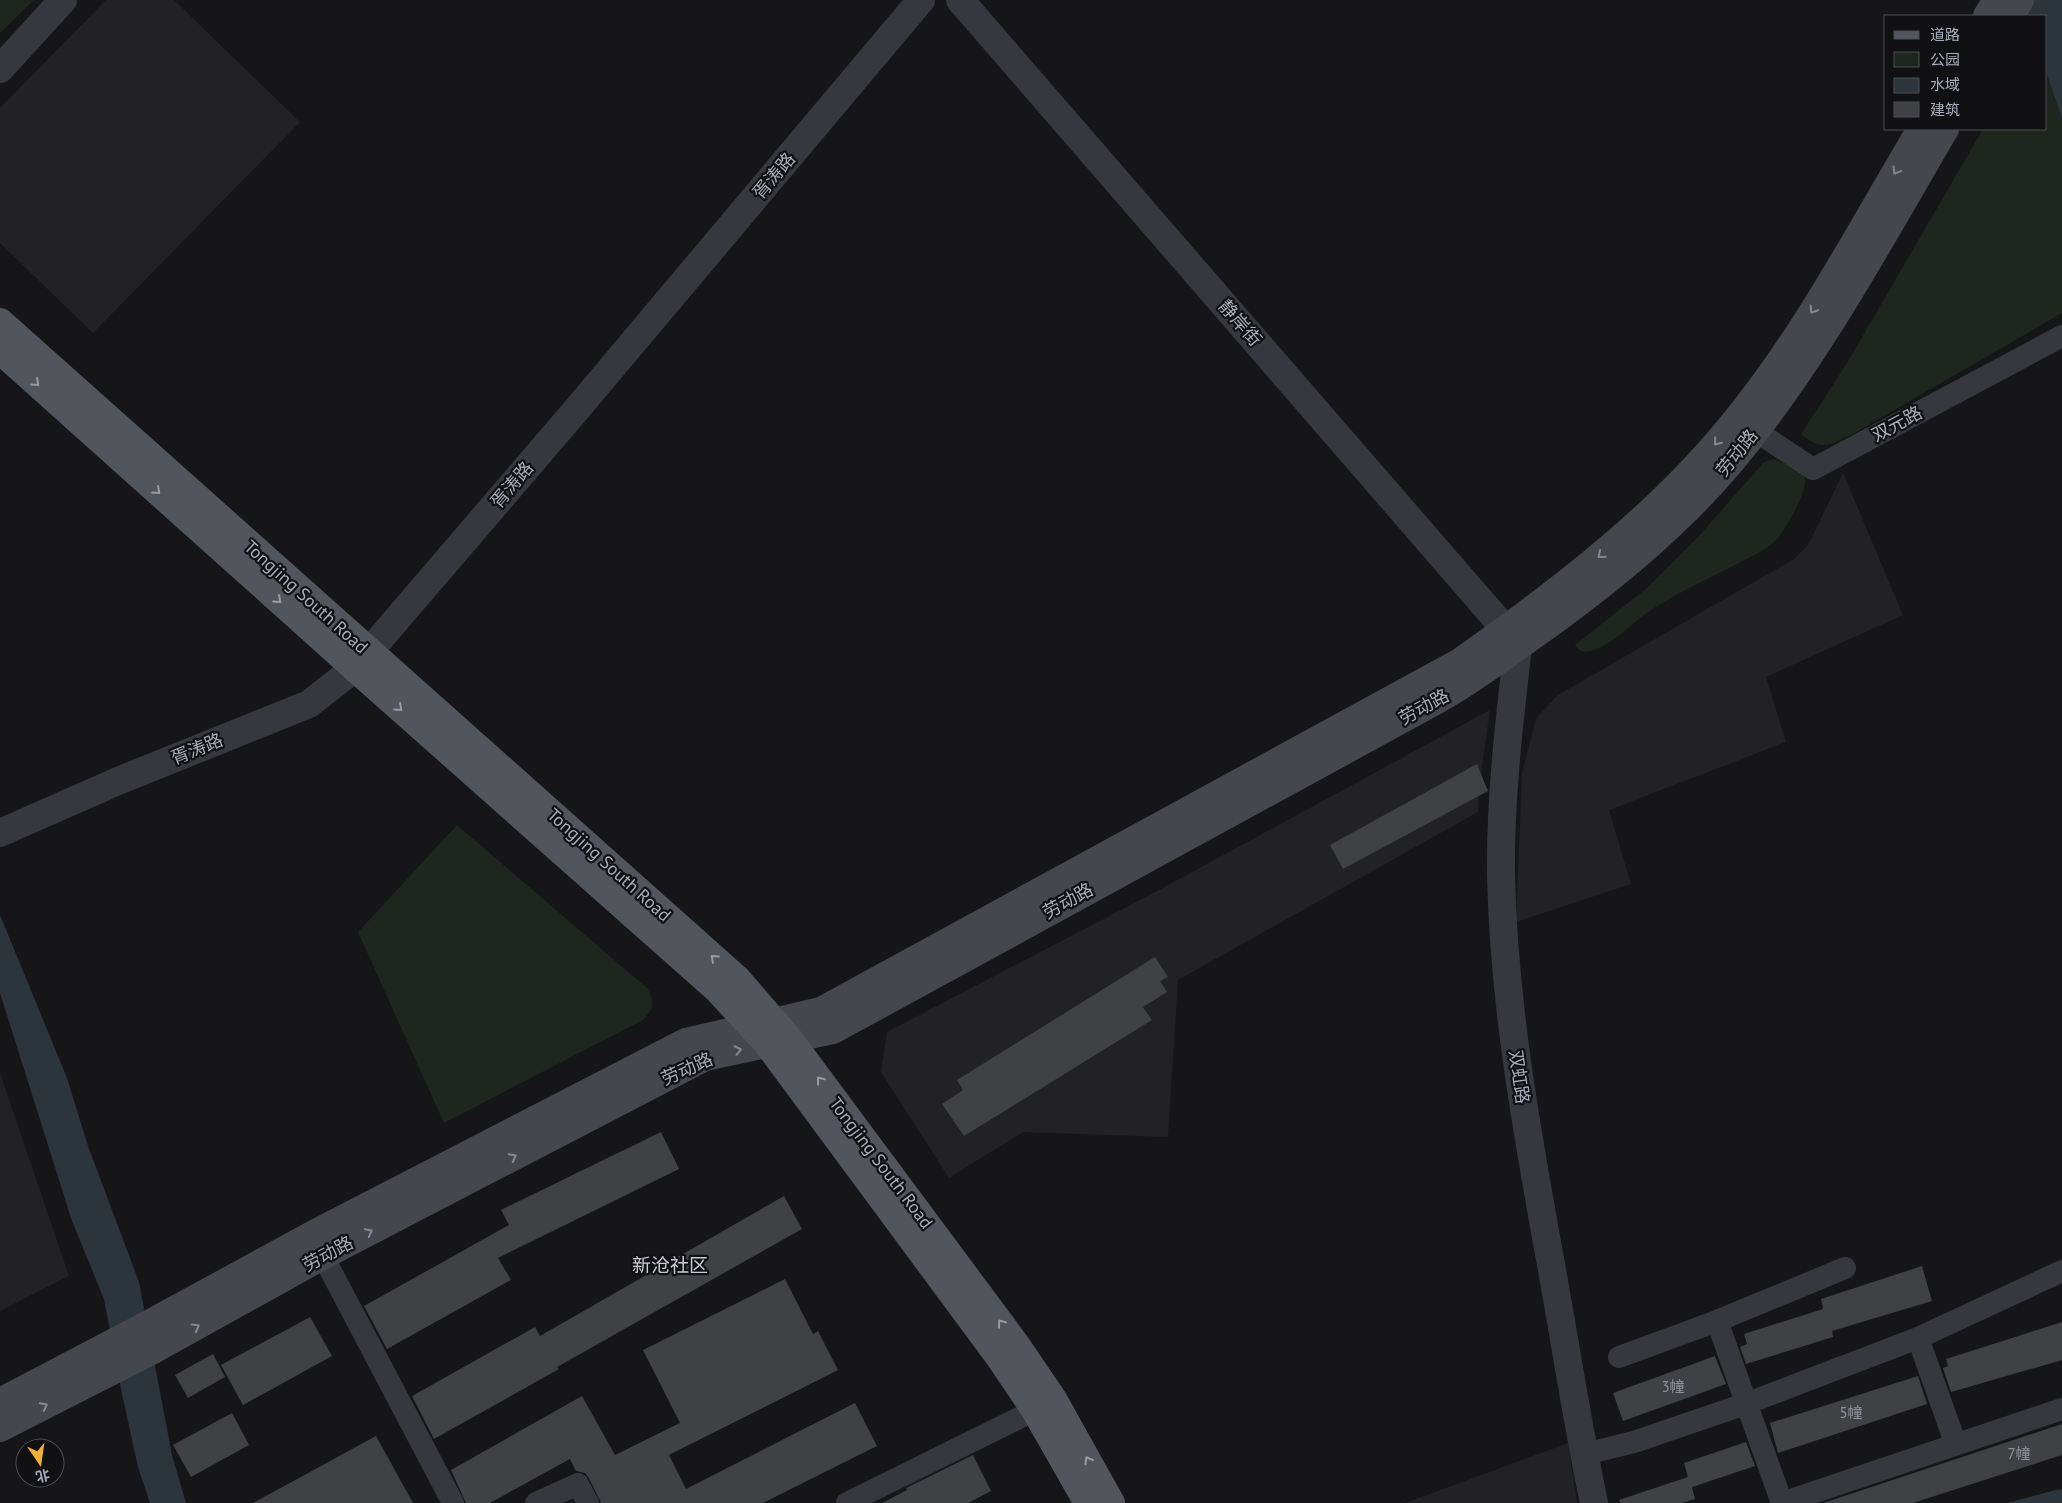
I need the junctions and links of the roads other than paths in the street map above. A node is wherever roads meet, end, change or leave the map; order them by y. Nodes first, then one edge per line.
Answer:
1 (64, 0) edge
2 (921, 0) edge
3 (960, 0) edge
4 (0, 69) edge
5 (1920, 130) edge
6 (1944, 130) edge
7 (0, 322) edge
8 (2062, 336) edge
9 (0, 350) edge
10 (1746, 424) junction
11 (1511, 638) junction
12 (362, 661) junction
13 (0, 834) edge
14 (771, 1033) junction
15 (318, 1246) junction
16 (1845, 1268) dead end
17 (2062, 1270) edge
18 (1717, 1321) junction
19 (1918, 1338) junction
20 (112, 1357) junction
21 (1619, 1357) dead end
22 (0, 1402) edge
23 (1748, 1403) junction
24 (2062, 1409) edge
25 (1035, 1410) junction
26 (0, 1428) edge
27 (1956, 1445) junction
28 (1585, 1454) junction
29 (453, 1503) edge
30 (536, 1503) edge
31 (588, 1503) edge
32 (847, 1503) edge
33 (1088, 1503) edge
34 (1111, 1503) edge
35 (1594, 1503) edge
36 (1782, 1503) edge

1 - 4 street
2 - 12 street, 胥涛路
3 - 11 street, 静岸街
5 -> 10 main road, 劳动路
6 - 10 main road, 劳动路
7 - 12 main road, Tongjing South Road
8 - 10 street, 双元路
9 -> 12 main road, Tongjing South Road
10 - 11 main road, 劳动路
11 - 14 main road, 劳动路
11 - 28 street, 双虹路
12 - 13 street, 胥涛路
12 - 14 main road, Tongjing South Road
14 - 15 main road, 劳动路
14 - 25 main road, Tongjing South Road
34 -> 14 main road, Tongjing South Road
15 - 20 main road, 劳动路
15 - 29 street
16 - 18 street
17 - 19 street
18 - 21 street
18 - 23 street
19 - 23 street
19 - 27 street
20 - 22 main road, 劳动路
26 -> 20 main road, 劳动路
23 - 28 street
23 - 36 street
24 - 27 street
25 - 32 street
25 - 33 main road, Tongjing South Road
27 - 36 street
28 - 35 street, 双虹路
30 - 31 street

